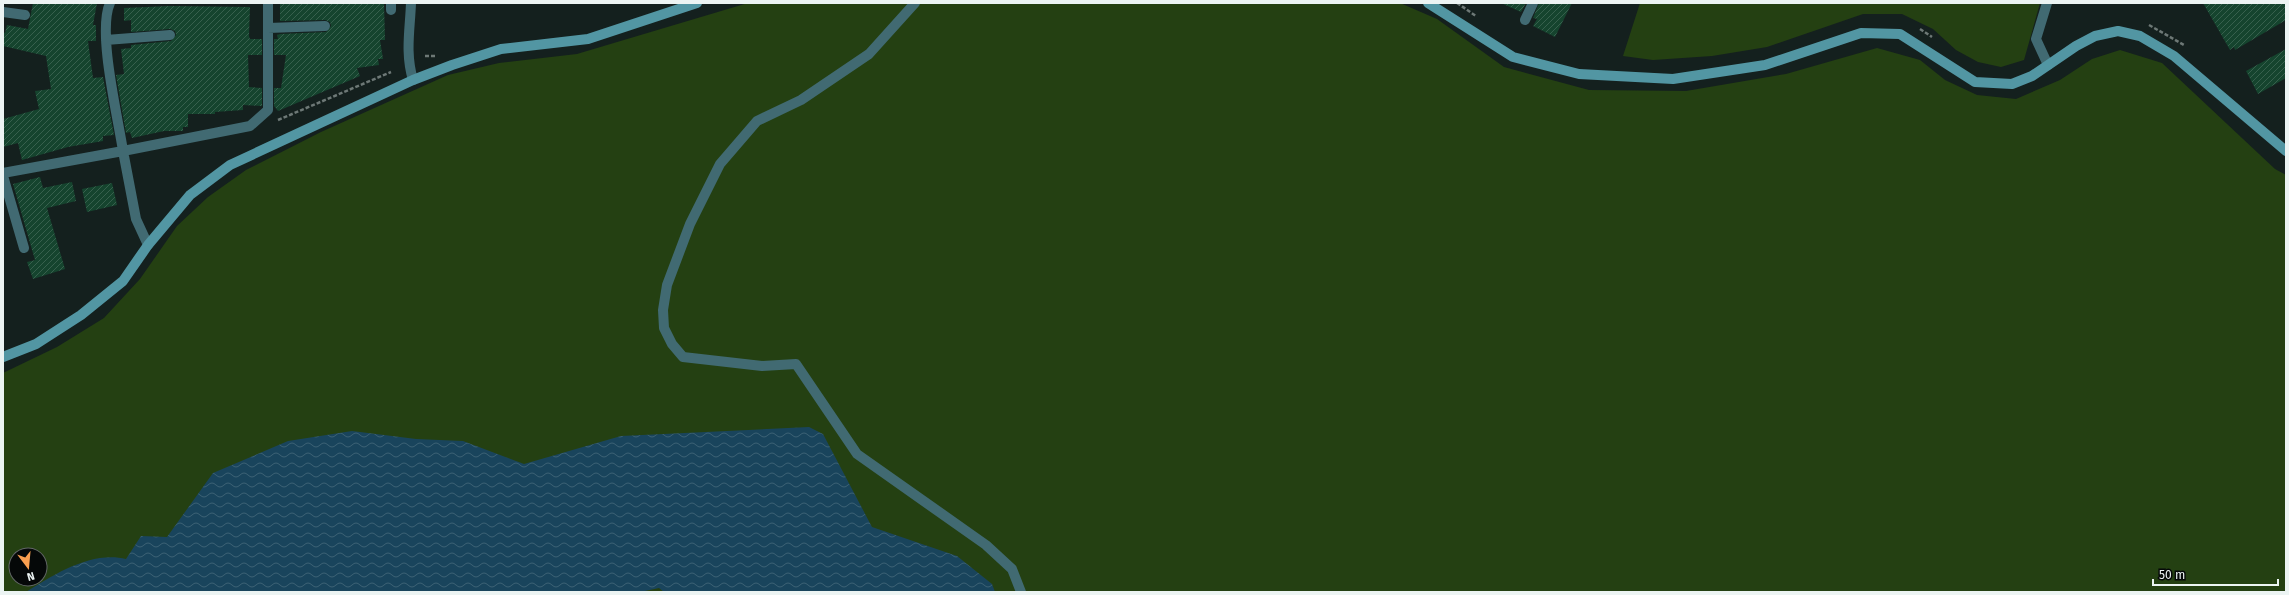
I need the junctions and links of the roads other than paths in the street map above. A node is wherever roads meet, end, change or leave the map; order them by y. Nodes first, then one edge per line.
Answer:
1 (110, 3) edge
2 (268, 3) edge
3 (411, 3) edge
4 (697, 3) edge
5 (915, 3) edge
6 (1428, 3) edge
7 (1533, 3) edge
8 (2047, 3) edge
9 (3, 12) edge
10 (25, 16) dead end
11 (1525, 20) dead end
12 (325, 26) dead end
13 (268, 28) junction
14 (170, 35) dead end
15 (106, 40) junction
16 (2048, 65) junction
17 (413, 80) junction
18 (123, 151) junction
19 (2286, 151) edge
20 (3, 175) edge
21 (148, 245) junction
22 (24, 248) dead end
23 (3, 357) edge
24 (1021, 592) edge

1 - 15 street
2 - 13 street
3 - 17 street
4 - 17 street
5 - 24 street
6 - 16 street
7 - 11 street
8 - 16 street
9 - 10 street
12 - 13 street
13 - 18 street
14 - 15 street
15 - 18 street
16 - 19 street
17 - 21 street
18 - 20 street
18 - 21 street
20 - 22 street
21 - 23 street

